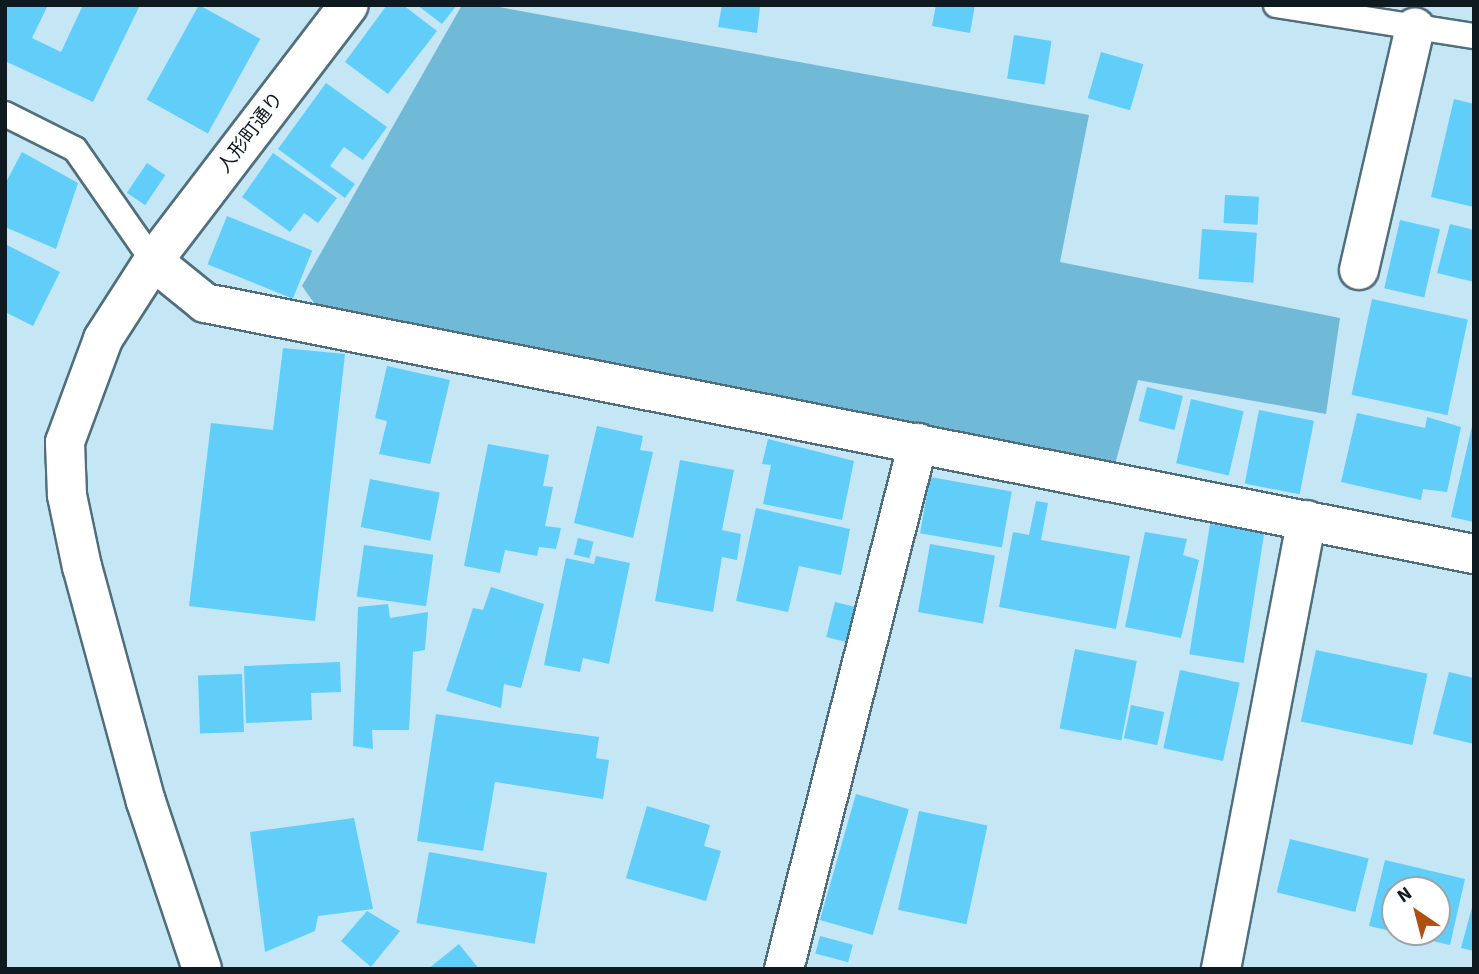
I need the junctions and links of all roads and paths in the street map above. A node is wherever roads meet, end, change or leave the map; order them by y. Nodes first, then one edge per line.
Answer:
1 (349, 5) edge
2 (1276, 5) edge
3 (1415, 27) junction
4 (1474, 36) edge
5 (5, 114) edge
6 (153, 261) junction
7 (1359, 270) dead end
8 (918, 443) junction
9 (1307, 520) junction
10 (1474, 554) edge
11 (202, 969) edge
12 (784, 969) edge
13 (1221, 969) edge

1 - 6 street, 人形町通り
2 - 3 lane
3 - 4 lane
3 - 7 street
5 - 6 lane
6 - 8 street
6 - 11 street, 人形町通り
8 - 9 street
8 - 12 street
9 - 10 street
9 - 13 street

